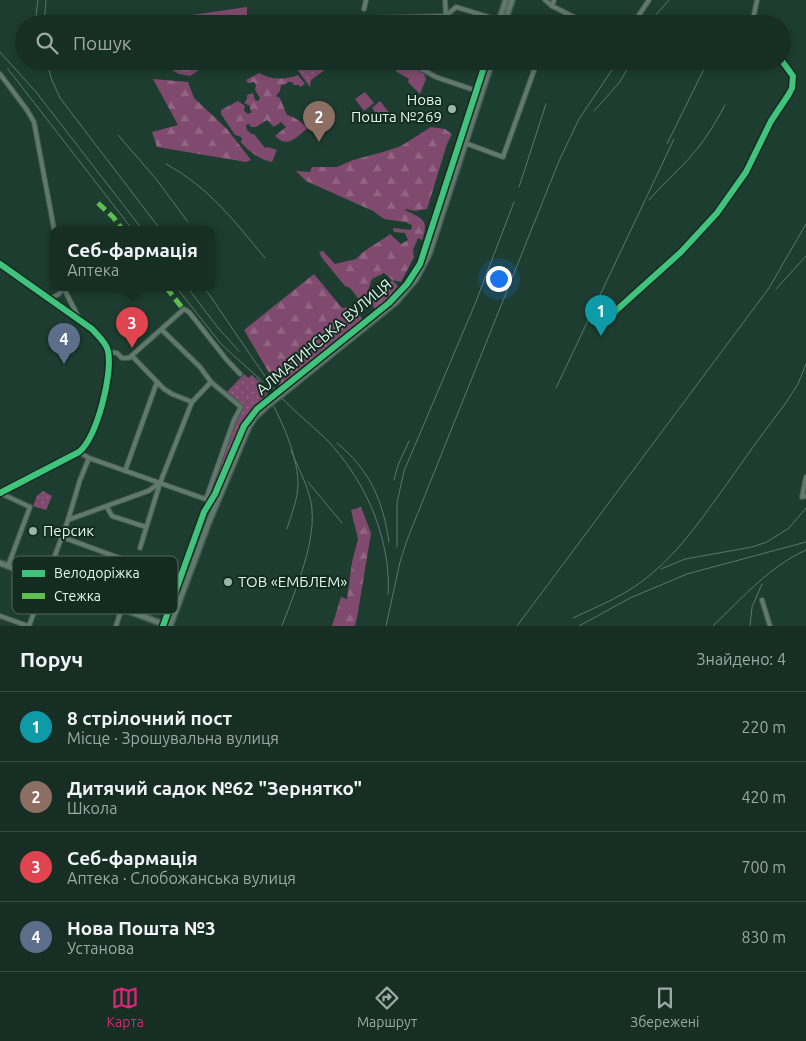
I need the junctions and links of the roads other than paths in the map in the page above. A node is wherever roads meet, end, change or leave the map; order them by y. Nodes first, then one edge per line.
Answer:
1 (366, 0) edge
2 (446, 0) edge
3 (506, 0) edge
4 (512, 0) edge
5 (545, 0) edge
6 (554, 0) edge
7 (649, 0) edge
8 (757, 0) edge
9 (552, 6) junction
10 (364, 9) dead end
11 (446, 15) edge
12 (447, 15) edge
13 (478, 15) edge
14 (502, 15) edge
15 (504, 15) edge
16 (570, 15) edge
17 (639, 15) edge
18 (754, 15) edge
19 (423, 70) edge
20 (483, 70) edge
21 (489, 70) edge
22 (533, 70) edge
23 (789, 70) edge
24 (0, 74) edge
25 (477, 91) junction
26 (465, 143) junction
27 (53, 226) edge
28 (0, 264) edge
29 (61, 291) edge
30 (65, 291) edge
31 (50, 299) junction
32 (81, 322) junction
33 (600, 325) dead end
34 (162, 330) junction
35 (108, 352) junction
36 (132, 356) junction
37 (240, 374) dead end
38 (296, 380) junction
39 (157, 382) junction
40 (211, 382) junction
41 (192, 402) junction
42 (79, 452) junction
43 (88, 458) junction
44 (125, 471) junction
45 (806, 477) edge
46 (160, 483) junction
47 (0, 493) edge
48 (804, 496) edge
49 (211, 501) junction
50 (107, 506) junction
51 (68, 520) junction
52 (146, 527) junction
53 (62, 537) junction
54 (140, 548) dead end
55 (55, 556) edge
56 (114, 556) edge
57 (0, 563) edge
58 (8, 566) junction
59 (12, 567) edge
60 (178, 591) edge
61 (762, 600) dead end
62 (33, 614) edge
63 (120, 614) edge
64 (138, 614) edge
65 (0, 616) edge
66 (167, 625) edge
67 (28, 626) edge
68 (116, 626) edge
69 (770, 626) edge

1 - 10 street
2 - 11 street
3 - 14 street
4 - 15 street
5 - 9 street
6 - 9 street
7 - 17 street
8 - 18 street
9 - 16 street
12 - 13 street
19 - 25 street
20 - 25 street, АЛМАТИНСЬКА ВУЛИЦЯ
21 - 26 street, АЛМАТИНСЬКА ВУЛИЦЯ
22 - 26 street
23 - 33 street
24 - 27 street
25 - 38 street, АЛМАТИНСЬКА ВУЛИЦЯ
26 - 38 street, АЛМАТИНСЬКА ВУЛИЦЯ
28 - 31 street
29 - 31 street
30 - 32 street
31 - 32 street
32 - 35 street
34 - 36 street
34 - 37 street
34 - 40 street
35 - 36 street
35 - 42 street
36 - 39 street
38 - 49 street, АЛМАТИНСЬКА ВУЛИЦЯ, bridge
39 - 41 street
39 - 44 street
40 - 41 street
40 - 49 street, АЛМАТИНСЬКА ВУЛИЦЯ
41 - 46 street
42 - 43 street
42 - 47 street
43 - 44 street
43 - 51 street
44 - 46 street
45 - 48 street
46 - 49 street
46 - 50 street
46 - 52 street
47 - 58 street
49 - 60 street, АЛМАТИНСЬКА ВУЛИЦЯ
50 - 51 street
50 - 52 street
51 - 53 street
52 - 54 street
53 - 55 street
53 - 56 street
57 - 58 street
58 - 59 street
61 - 69 street
62 - 67 street
63 - 68 street
64 - 66 street
65 - 67 street

